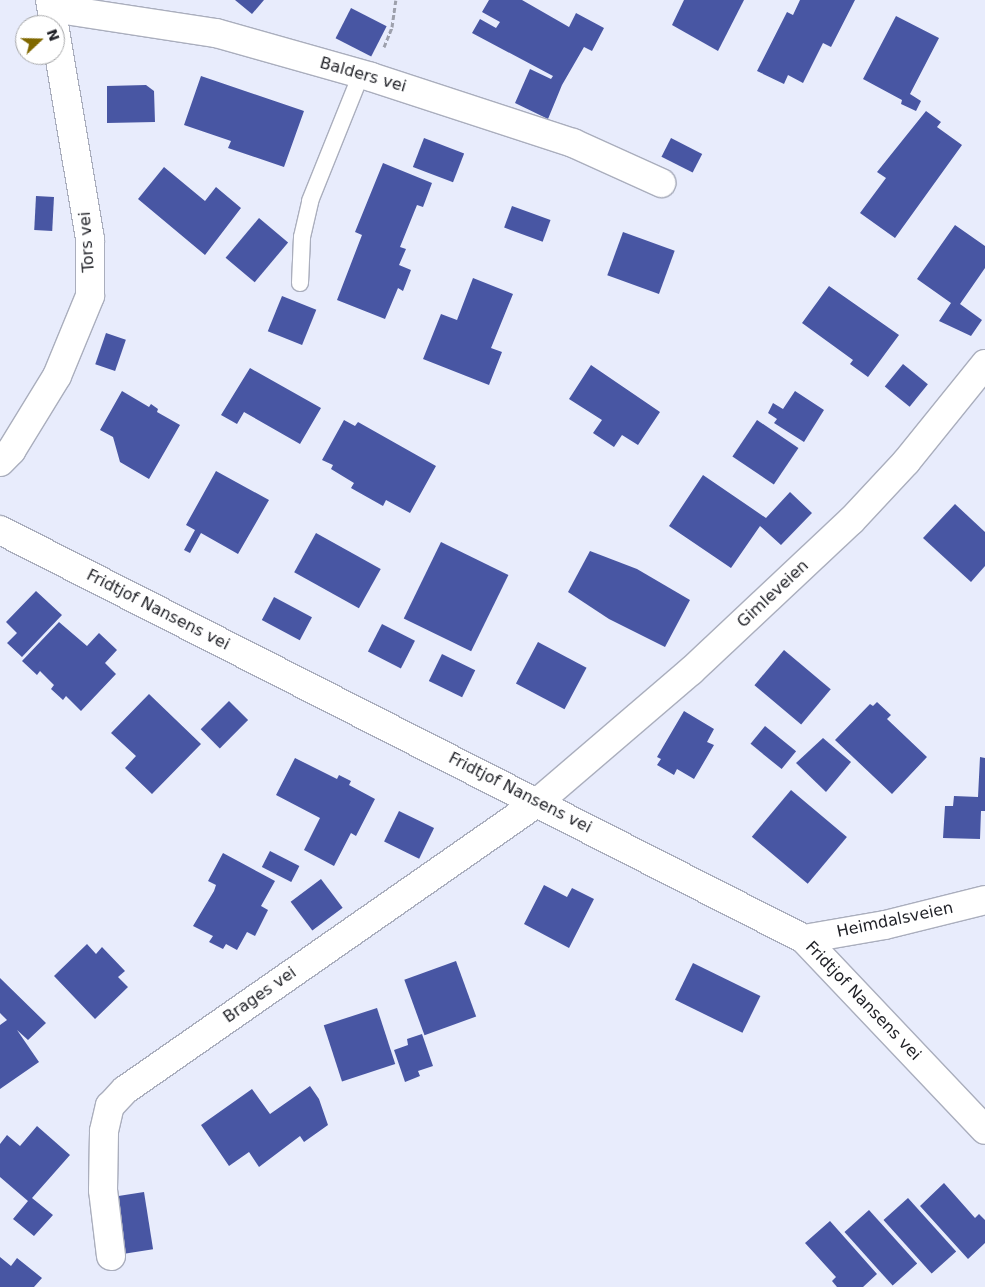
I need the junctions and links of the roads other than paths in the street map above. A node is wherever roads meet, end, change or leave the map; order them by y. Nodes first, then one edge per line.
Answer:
1 (52, 4) edge
2 (366, 76) junction
3 (661, 183) dead end
4 (300, 283) dead end
5 (985, 364) edge
6 (0, 462) edge
7 (0, 530) edge
8 (538, 802) junction
9 (985, 900) edge
10 (804, 939) junction
11 (985, 1130) edge
12 (111, 1256) dead end

1 - 2 street, Balders vei
1 - 6 street, Tors vei
2 - 3 street, Balders vei
2 - 4 lane
5 - 8 street, Gimleveien
7 - 8 street, Fridtjof Nansens vei
8 - 10 street, Fridtjof Nansens vei
8 - 12 street, Brages vei
9 - 10 street, Heimdalsveien
10 - 11 street, Fridtjof Nansens vei

